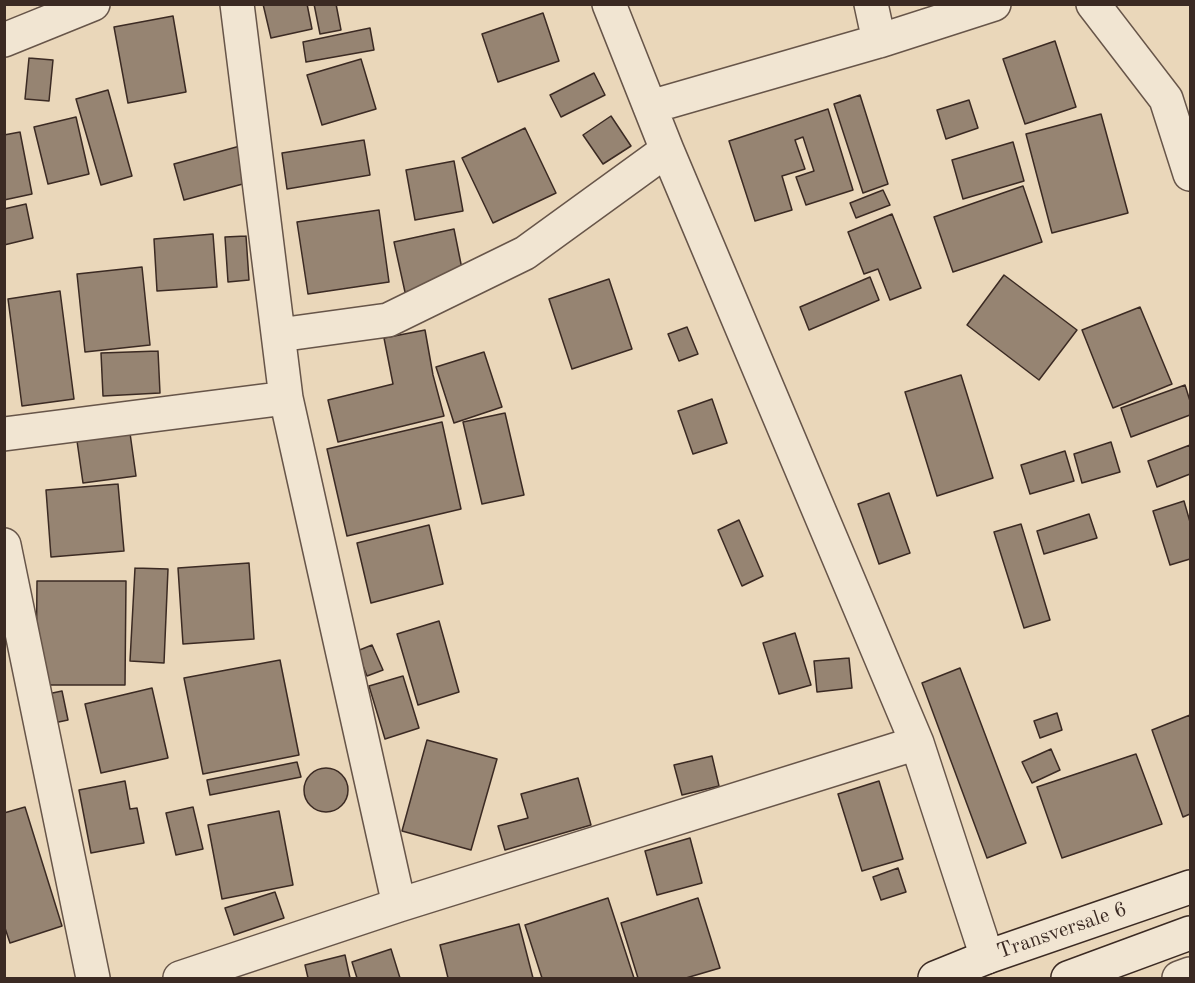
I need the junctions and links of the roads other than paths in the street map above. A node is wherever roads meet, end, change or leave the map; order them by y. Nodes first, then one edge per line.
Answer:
1 (93, 4) edge
2 (237, 4) edge
3 (609, 4) edge
4 (871, 4) edge
5 (994, 4) edge
6 (1093, 4) edge
7 (4, 40) edge
8 (879, 41) junction
9 (650, 107) junction
10 (667, 150) junction
11 (1191, 174) edge
12 (279, 335) junction
13 (286, 398) junction
14 (4, 434) edge
15 (4, 545) edge
16 (917, 743) junction
17 (1191, 887) edge
18 (399, 904) junction
19 (1191, 933) edge
20 (987, 957) junction
21 (1191, 974) edge
22 (93, 978) edge
23 (180, 978) edge
24 (935, 978) edge
25 (1068, 978) edge
26 (1179, 978) edge

1 - 7 street
2 - 12 street
3 - 9 street
4 - 8 street
5 - 8 street
6 - 11 street
8 - 9 street
9 - 10 street
10 - 12 street
10 - 16 street
12 - 13 street
13 - 14 street
13 - 18 street
15 - 22 street
16 - 18 street
16 - 20 street
17 - 20 street, Transversale 6
18 - 23 street
19 - 25 street
20 - 24 street, Transversale 6
21 - 26 street

